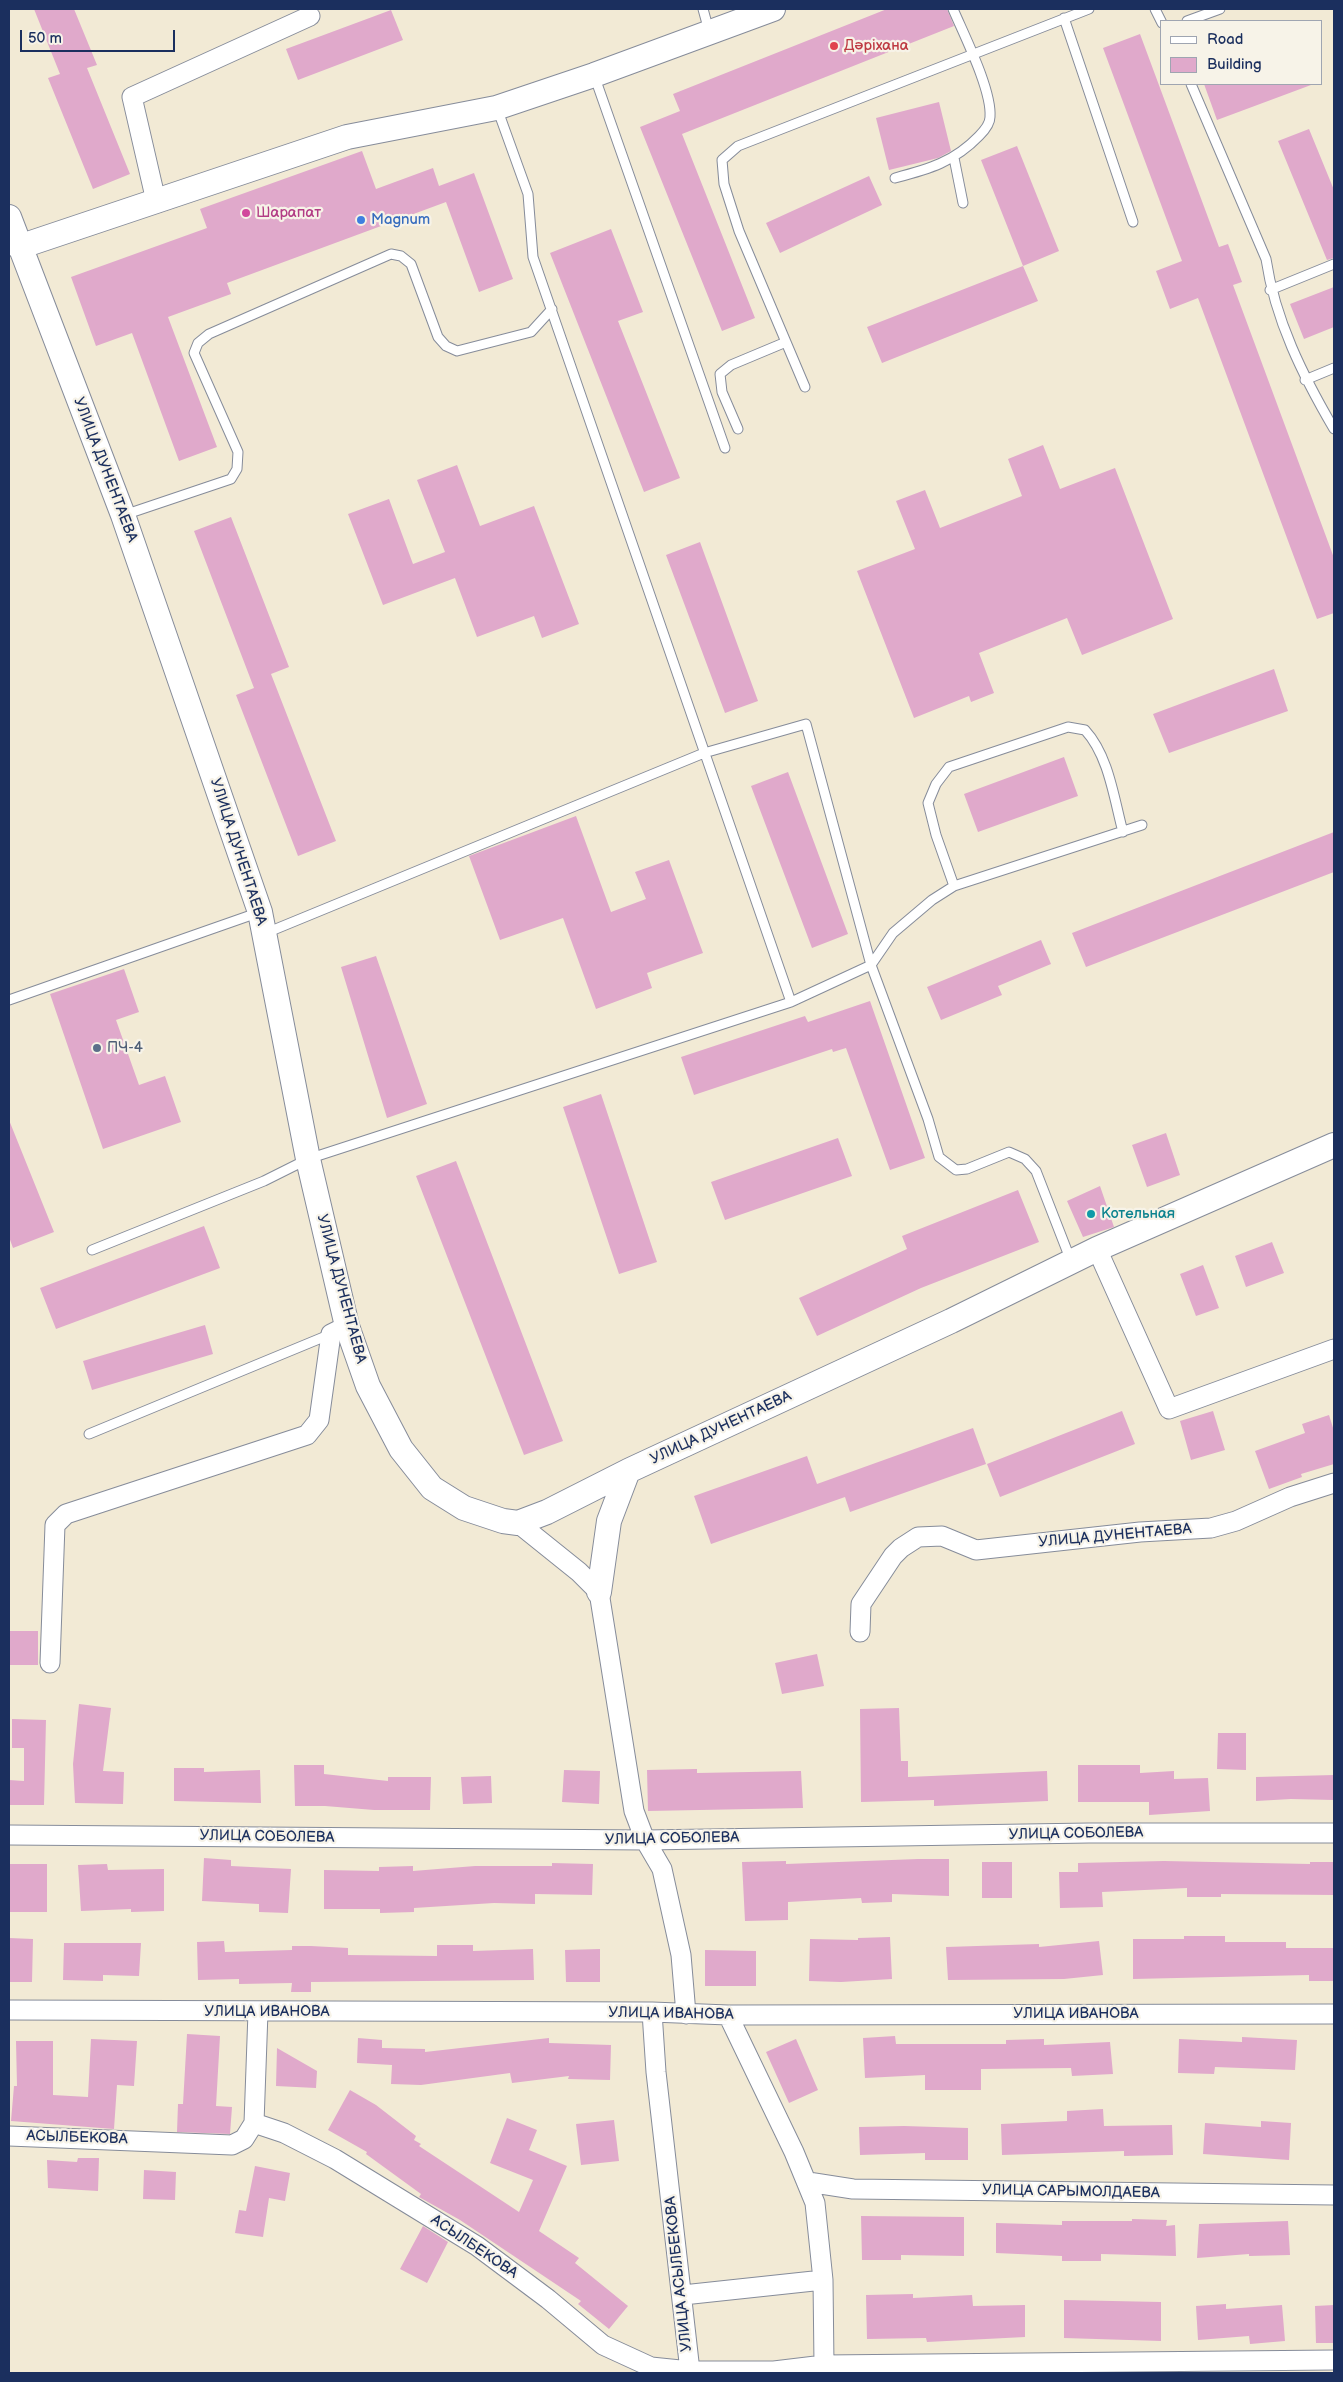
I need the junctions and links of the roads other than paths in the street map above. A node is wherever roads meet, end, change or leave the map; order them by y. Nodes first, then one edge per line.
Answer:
1 (773, 9) edge
2 (953, 9) edge
3 (1088, 9) edge
4 (1220, 9) edge
5 (310, 16) dead end
6 (1064, 18) junction
7 (706, 20) edge
8 (1190, 20) edge
9 (972, 54) junction
10 (594, 75) junction
11 (1191, 85) edge
12 (496, 108) junction
13 (954, 158) junction
14 (895, 178) dead end
15 (156, 201) junction
16 (963, 203) dead end
17 (9, 217) edge
18 (1133, 222) dead end
19 (14, 248) edge
20 (1334, 264) edge
21 (1270, 290) junction
22 (552, 309) junction
23 (786, 342) junction
24 (1334, 368) edge
25 (1305, 380) junction
26 (805, 387) dead end
27 (738, 429) dead end
28 (1334, 429) edge
29 (726, 448) dead end
30 (123, 515) junction
31 (704, 753) junction
32 (1142, 825) dead end
33 (1124, 832) junction
34 (954, 886) junction
35 (262, 923) junction
36 (871, 965) junction
37 (9, 1000) edge
38 (792, 1002) junction
39 (1334, 1145) edge
40 (308, 1159) junction
41 (1097, 1249) junction
42 (92, 1250) dead end
43 (1072, 1262) junction
44 (339, 1330) junction
45 (1334, 1349) edge
46 (89, 1434) dead end
47 (628, 1471) junction
48 (1334, 1482) edge
49 (518, 1523) junction
50 (599, 1592) junction
51 (860, 1632) dead end
52 (50, 1663) dead end
53 (1334, 1833) edge
54 (9, 1835) edge
55 (644, 1840) junction
56 (9, 2010) edge
57 (258, 2012) junction
58 (652, 2012) junction
59 (686, 2014) junction
60 (1334, 2014) edge
61 (728, 2015) junction
62 (254, 2123) junction
63 (9, 2136) edge
64 (808, 2182) junction
65 (1334, 2195) edge
66 (823, 2280) junction
67 (683, 2295) junction
68 (1334, 2360) edge
69 (824, 2365) junction
70 (690, 2371) junction
71 (722, 2372) edge
72 (774, 2372) edge

1 - 7 street
2 - 9 lane
3 - 6 lane
4 - 8 lane
5 - 15 street
6 - 9 lane
6 - 18 lane
7 - 10 street
9 - 13 lane
9 - 23 lane
10 - 12 street
10 - 29 lane
11 - 21 lane
12 - 15 street
12 - 22 lane
13 - 14 lane
13 - 16 lane
15 - 19 street
17 - 19 street, УЛИЦА ДУНЕНТАЕВА
19 - 30 street, УЛИЦА ДУНЕНТАЕВА
20 - 21 lane
21 - 25 lane
22 - 30 lane
22 - 31 lane
23 - 26 lane
23 - 27 lane
24 - 25 lane
25 - 28 lane
30 - 35 street, УЛИЦА ДУНЕНТАЕВА
31 - 35 lane
31 - 36 lane
31 - 38 lane
32 - 33 lane
33 - 34 lane
33 - 34 lane
34 - 36 lane
35 - 37 lane
35 - 40 street, УЛИЦА ДУНЕНТАЕВА
36 - 38 lane
36 - 43 lane
38 - 40 lane
39 - 41 street, УЛИЦА ДУНЕНТАЕВА
40 - 42 lane
40 - 44 street, УЛИЦА ДУНЕНТАЕВА
41 - 43 street, УЛИЦА ДУНЕНТАЕВА
41 - 45 street
43 - 47 street, УЛИЦА ДУНЕНТАЕВА
44 - 46 lane
44 - 49 street, УЛИЦА ДУНЕНТАЕВА
44 - 52 street
47 - 49 street, УЛИЦА ДУНЕНТАЕВА
47 - 50 street
48 - 51 street, УЛИЦА ДУНЕНТАЕВА
49 - 50 street
50 - 55 street
53 - 55 street, УЛИЦА СОБОЛЕВА
54 - 55 street, УЛИЦА СОБОЛЕВА
55 - 59 street
56 - 57 street, УЛИЦА ИВАНОВА
57 - 58 street, УЛИЦА ИВАНОВА
57 - 62 street
58 - 59 street, УЛИЦА ИВАНОВА
58 - 67 street, УЛИЦА АСЫЛБЕКОВА
59 - 61 street, УЛИЦА ИВАНОВА
60 - 61 street, УЛИЦА ИВАНОВА
61 - 64 street
62 - 63 street, АСЫЛБЕКОВА
62 - 70 street, АСЫЛБЕКОВА
64 - 65 street, УЛИЦА САРЫМОЛДАЕВА
64 - 66 street
66 - 67 street
66 - 69 street
67 - 70 street, УЛИЦА АСЫЛБЕКОВА
68 - 69 street, УЛИЦА АСЫЛБЕКОВА
69 - 72 street, УЛИЦА АСЫЛБЕКОВА
70 - 71 street, УЛИЦА АСЫЛБЕКОВА
71 - 72 street, УЛИЦА АСЫЛБЕКОВА

